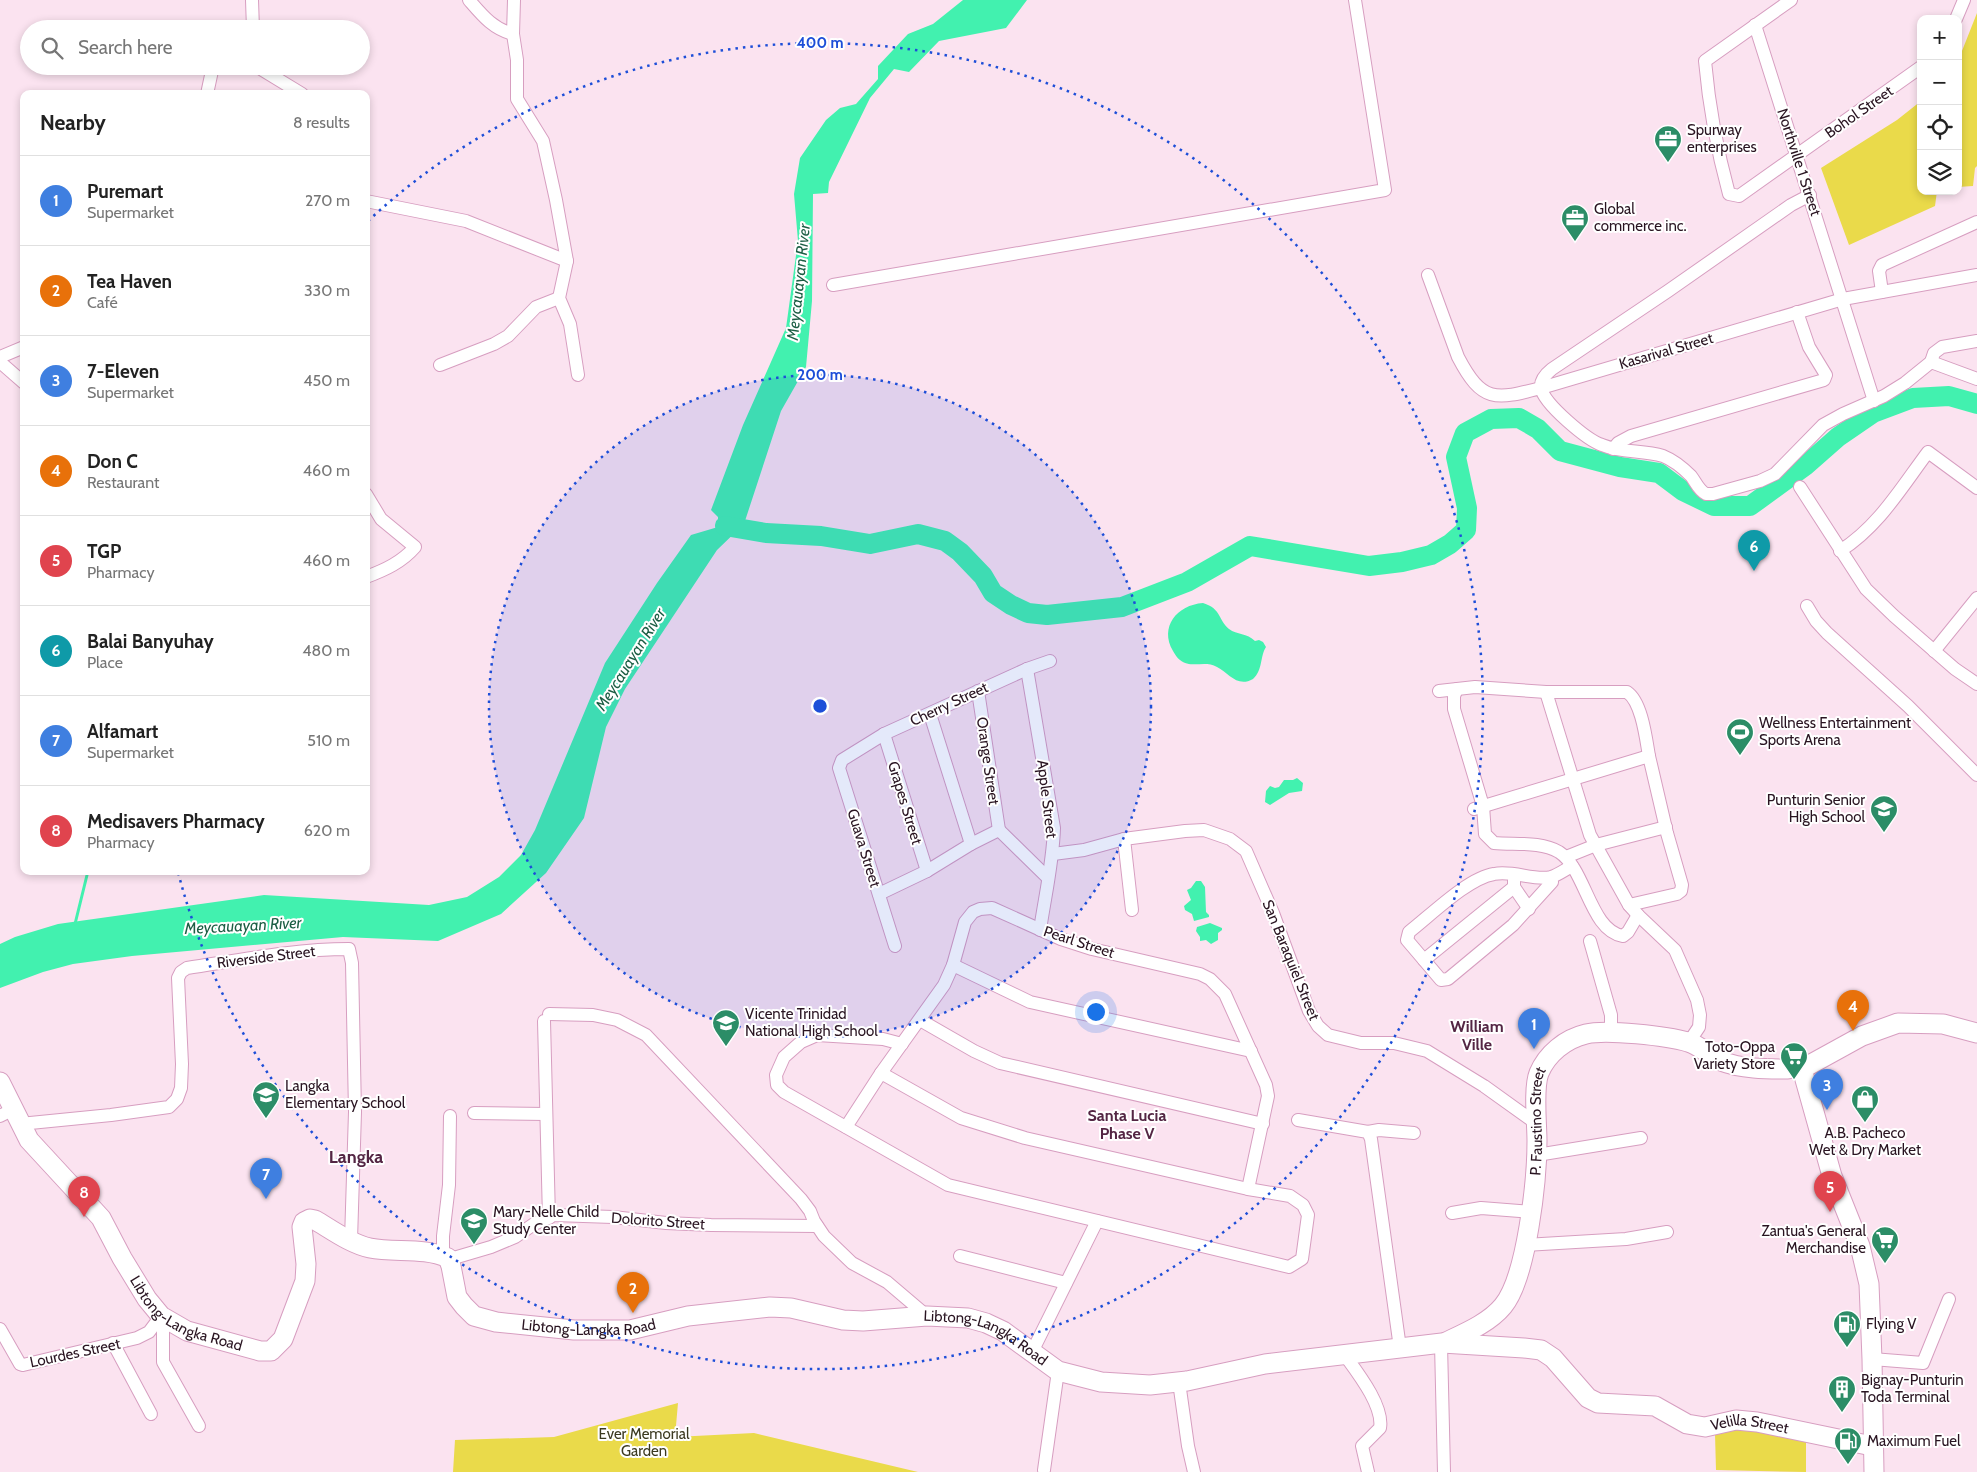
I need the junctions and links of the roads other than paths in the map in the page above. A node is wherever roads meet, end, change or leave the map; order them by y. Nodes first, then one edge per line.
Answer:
1 (252, 0) edge
2 (469, 0) edge
3 (514, 0) edge
4 (1354, 0) edge
5 (1791, 0) edge
6 (1964, 0) edge
7 (1958, 15) edge
8 (253, 20) edge
9 (1755, 25) junction
10 (513, 34) junction
11 (1917, 70) edge
12 (211, 75) edge
13 (271, 75) edge
14 (208, 90) edge
15 (295, 90) edge
16 (1797, 155) junction
17 (1810, 195) junction
18 (370, 202) edge
19 (1977, 222) edge
20 (567, 261) junction
21 (1428, 275) dead end
22 (1977, 275) edge
23 (833, 285) dead end
24 (1882, 292) junction
25 (559, 298) junction
26 (1843, 299) junction
27 (1797, 312) junction
28 (1977, 341) edge
29 (20, 349) edge
30 (0, 357) edge
31 (0, 362) edge
32 (1931, 362) junction
33 (440, 365) dead end
34 (578, 375) dead end
35 (1977, 379) edge
36 (20, 380) edge
37 (1541, 388) junction
38 (1874, 401) junction
39 (1613, 449) junction
40 (1800, 487) dead end
41 (1977, 488) edge
42 (370, 501) edge
43 (1840, 551) junction
44 (370, 576) edge
45 (1977, 598) edge
46 (1807, 606) dead end
47 (1934, 651) junction
48 (1050, 661) dead end
49 (1027, 668) junction
50 (1977, 684) edge
51 (1457, 689) junction
52 (978, 690) junction
53 (1439, 691) dead end
54 (1546, 692) junction
55 (930, 714) junction
56 (884, 734) junction
57 (850, 754) joint
58 (1650, 756) junction
59 (1977, 775) edge
60 (1573, 780) junction
61 (1479, 807) junction
62 (1666, 827) junction
63 (999, 830) junction
64 (1124, 839) junction
65 (972, 844) junction
66 (1596, 845) junction
67 (1053, 854) junction
68 (1569, 862) junction
69 (927, 871) junction
70 (1513, 873) junction
71 (1551, 877) junction
72 (1048, 878) junction
73 (1514, 887) junction
74 (878, 894) junction
75 (1630, 905) junction
76 (1529, 909) junction
77 (1132, 910) dead end
78 (1638, 915) junction
79 (1040, 930) junction
80 (1590, 940) dead end
81 (896, 946) dead end
82 (1424, 960) junction
83 (953, 965) junction
84 (920, 1020) junction
85 (1611, 1033) junction
86 (1977, 1033) edge
87 (1689, 1042) junction
88 (902, 1044) junction
89 (1251, 1052) junction
90 (1795, 1068) junction
91 (881, 1072) junction
92 (0, 1082) edge
93 (474, 1112) dead end
94 (546, 1114) junction
95 (11, 1116) edge
96 (450, 1116) dead end
97 (1298, 1120) dead end
98 (1263, 1124) junction
99 (1537, 1124) junction
100 (846, 1127) junction
101 (1368, 1132) junction
102 (1414, 1133) dead end
103 (1641, 1138) dead end
104 (1537, 1155) junction
105 (1248, 1189) junction
106 (1531, 1212) junction
107 (1452, 1213) dead end
108 (548, 1218) junction
109 (1097, 1221) junction
110 (817, 1226) junction
111 (1667, 1232) dead end
112 (351, 1240) junction
113 (1525, 1245) junction
114 (960, 1256) dead end
115 (445, 1257) junction
116 (1066, 1283) junction
117 (1949, 1299) dead end
118 (927, 1316) junction
119 (162, 1318) junction
120 (0, 1329) edge
121 (113, 1343) junction
122 (1441, 1344) junction
123 (1400, 1348) junction
124 (1032, 1352) junction
125 (1344, 1354) junction
126 (1872, 1359) junction
127 (1058, 1370) junction
128 (1179, 1382) junction
129 (151, 1414) dead end
130 (199, 1426) dead end
131 (1872, 1446) junction
132 (1044, 1470) dead end
133 (1194, 1472) edge
134 (1368, 1472) edge
135 (1444, 1472) edge
136 (1874, 1472) edge

1 - 8 street
2 - 10 street
3 - 10 street
4 - 23 street
5 - 9 street
6 - 7 street
9 - 16 street, Northville 1 Street
9 - 16 street, Bohol Street
10 - 20 street
11 - 16 street, Bohol Street
12 - 14 street
13 - 15 street
16 - 17 street, Northville 1 Street
17 - 26 street, Northville 1 Street
17 - 37 street
18 - 20 street
19 - 24 street
20 - 25 street
21 - 37 street, Kasarival Street
22 - 24 street, Kasarival Street
24 - 26 street, Kasarival Street
25 - 33 street
25 - 34 street
26 - 27 street, Kasarival Street
26 - 38 street, Northville 1 Street
27 - 37 street, Kasarival Street
27 - 39 street
28 - 32 street
29 - 30 street
31 - 36 street
32 - 35 street
32 - 38 street
37 - 39 street
38 - 39 street
40 - 43 street
41 - 43 street
42 - 44 street
43 - 47 street
45 - 47 street
46 - 59 street
47 - 50 street
48 - 49 street, Cherry Street
49 - 52 street, Cherry Street
49 - 67 street, Apple Street
51 - 53 street
51 - 54 street
51 - 61 street
52 - 55 street, Cherry Street
52 - 63 street, Orange Street
54 - 58 street
54 - 60 street
55 - 56 street, Cherry Street
55 - 65 street
56 - 57 street, Cherry Street
56 - 69 street, Grapes Street
57 - 74 street, Guava Street
58 - 60 street
58 - 62 street
60 - 61 street
60 - 66 street
61 - 68 street
62 - 66 street
62 - 75 street
63 - 65 street
63 - 72 street
64 - 67 street, San Baraquiel Street
64 - 77 street
64 - 99 street, San Baraquiel Street
65 - 69 street
66 - 68 street
66 - 75 street
67 - 72 street, Apple Street
68 - 71 street
68 - 78 street
69 - 74 street
70 - 71 street
70 - 73 street
70 - 82 street
71 - 76 street
72 - 79 street, Apple Street
73 - 76 street
73 - 82 street
74 - 81 street, Guava Street
75 - 78 street
76 - 82 street
78 - 87 street
79 - 83 street, Pearl Street
79 - 89 street, Pearl Street
80 - 85 street
83 - 84 street, Pearl Street
83 - 89 street
84 - 88 street, Pearl Street
84 - 98 street
85 - 87 main road, P. Faustino Street
85 - 99 main road, P. Faustino Street
86 - 90 main road
87 - 90 main road, P. Faustino Street
88 - 91 street, Pearl Street
88 - 100 street
89 - 98 street, Pearl Street
90 - 126 main road
91 - 100 street, Pearl Street
91 - 105 street
92 - 95 main road, Libtong-Langka Road
93 - 94 street
94 - 108 street
94 - 110 street
95 - 112 street, Riverside Street
95 - 119 main road, Libtong-Langka Road
96 - 115 street
97 - 101 street
98 - 105 street, Pearl Street
99 - 104 main road, P. Faustino Street
100 - 109 street
101 - 102 street
101 - 123 street
103 - 104 street
104 - 106 main road, P. Faustino Street
105 - 109 street
106 - 107 street
106 - 113 main road, P. Faustino Street
108 - 110 street, Dolorito Street
108 - 115 street, Dolorito Street
109 - 116 street
110 - 118 street
111 - 113 street
112 - 115 main road, Libtong-Langka Road
112 - 119 main road, Libtong-Langka Road
113 - 122 main road, P. Faustino Street
114 - 116 street
115 - 118 main road, Libtong-Langka Road
116 - 124 street
117 - 126 street
118 - 124 main road, Libtong-Langka Road
119 - 121 street, Lourdes Street
119 - 130 street
120 - 121 street, Lourdes Street
121 - 129 street
122 - 123 main road, Libtong-Langka Road
122 - 131 main road, Velilla Street
122 - 135 street
123 - 125 main road, Libtong-Langka Road
124 - 127 main road, Libtong-Langka Road
125 - 128 main road, Libtong-Langka Road
125 - 134 street
126 - 131 main road
127 - 128 main road, Libtong-Langka Road
127 - 132 street
128 - 133 street
131 - 136 main road

